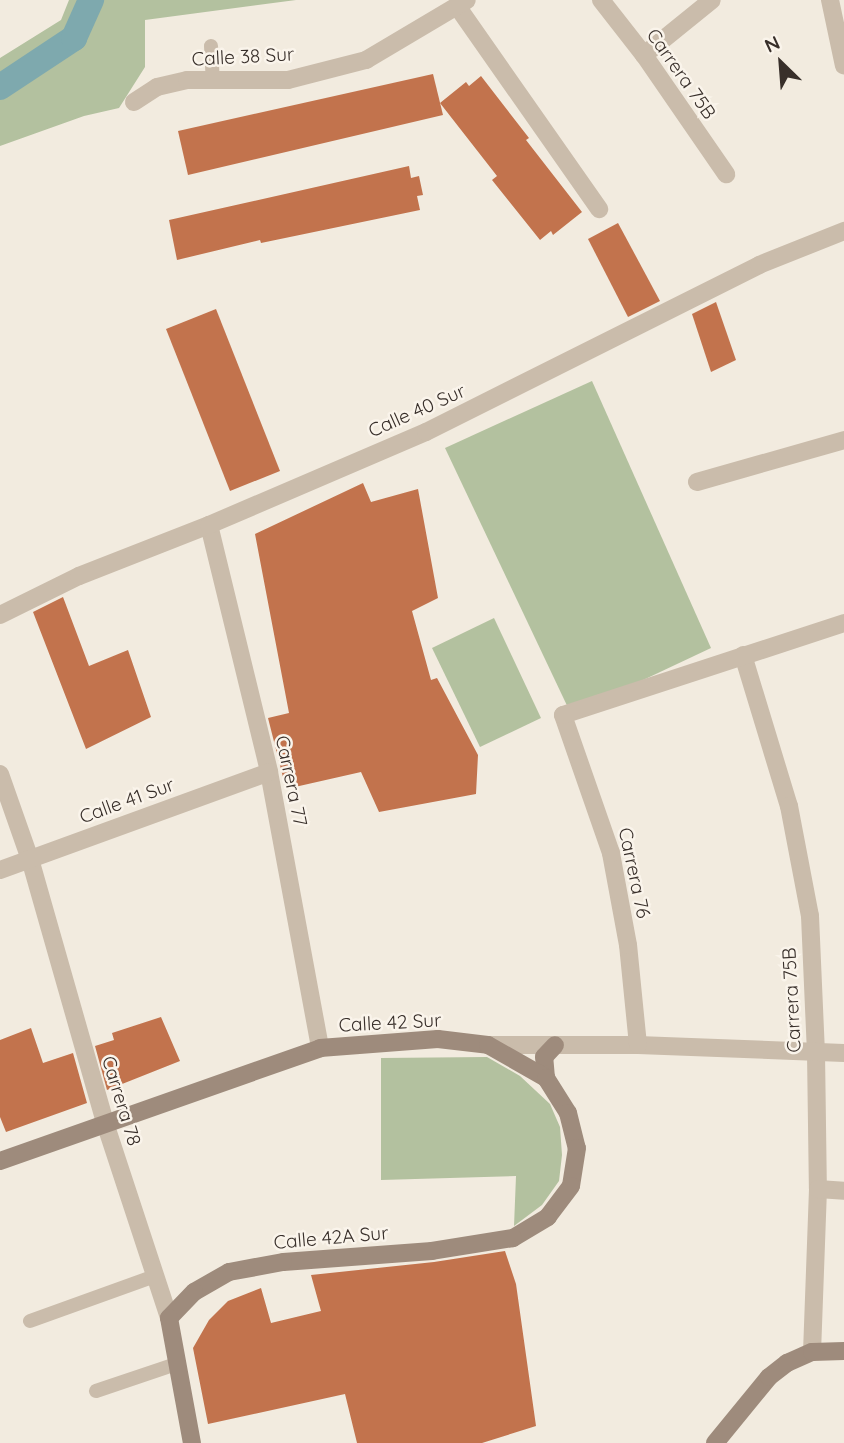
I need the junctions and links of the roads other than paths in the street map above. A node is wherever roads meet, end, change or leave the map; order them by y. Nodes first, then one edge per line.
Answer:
1 (601, 0) edge
2 (712, 0) edge
3 (830, 0) edge
4 (462, 3) edge
5 (211, 46) dead end
6 (644, 55) junction
7 (844, 66) edge
8 (213, 80) junction
9 (134, 102) dead end
10 (726, 174) dead end
11 (599, 209) dead end
12 (844, 231) edge
13 (844, 440) edge
14 (697, 482) dead end
15 (209, 525) junction
16 (0, 615) edge
17 (844, 624) edge
18 (743, 655) junction
19 (269, 772) junction
20 (0, 774) edge
21 (30, 859) junction
22 (0, 870) edge
23 (488, 1045) junction
24 (555, 1045) junction
25 (638, 1045) junction
26 (320, 1048) junction
27 (816, 1053) junction
28 (844, 1054) edge
29 (547, 1078) junction
30 (105, 1123) junction
31 (0, 1161) edge
32 (818, 1189) junction
33 (844, 1191) edge
34 (155, 1276) junction
35 (169, 1318) junction
36 (30, 1321) dead end
37 (844, 1351) edge
38 (812, 1352) junction
39 (176, 1364) junction
40 (96, 1391) dead end
41 (192, 1443) edge
42 (715, 1443) edge

1 - 6 street, Carrera 75B
2 - 6 street
3 - 7 street
4 - 8 street, Calle 38 Sur
4 - 11 street
5 - 8 lane
6 - 10 street, Carrera 75B
8 - 9 street, Calle 38 Sur
12 - 15 street, Calle 40 Sur
13 - 14 street
15 - 16 street, Calle 40 Sur
15 - 19 street, Carrera 77
17 - 18 street
18 - 25 street, Carrera 76
18 - 27 street, Carrera 75B
19 - 21 street, Calle 41 Sur
19 - 26 street, Carrera 77
20 - 21 street, Carrera 78
21 - 22 street, Calle 41 Sur
21 - 30 street, Carrera 78
23 - 24 street, Calle 42 Sur
23 - 26 main road, Calle 42 Sur
23 - 29 main road
24 - 25 street, Calle 42 Sur
24 - 29 main road
25 - 27 street, Calle 42 Sur
26 - 30 main road, Calle 42 Sur
27 - 28 street, Calle 42 Sur
27 - 32 street, Carrera 75B
29 - 35 main road, Calle 42A Sur
30 - 31 main road, Calle 42 Sur
30 - 34 street, Carrera 78
32 - 33 street
32 - 38 street, Carrera 75B
34 - 35 street, Carrera 78
34 - 36 lane
35 - 39 main road, Carrera 78
37 - 38 main road
38 - 42 main road
39 - 40 lane
39 - 41 main road, Carrera 78

